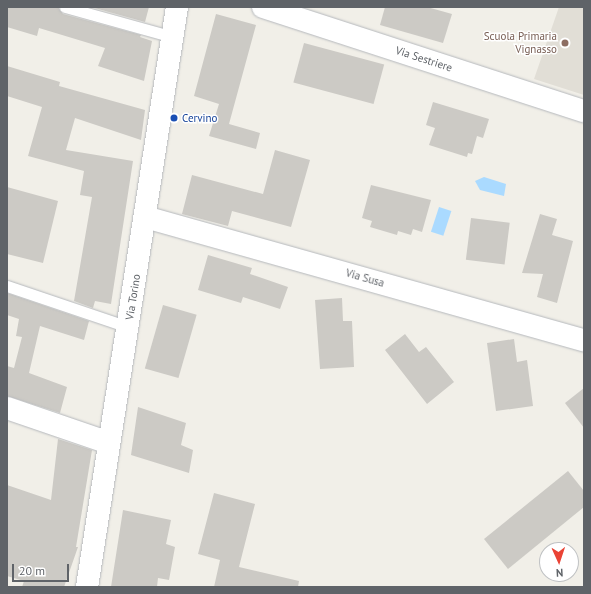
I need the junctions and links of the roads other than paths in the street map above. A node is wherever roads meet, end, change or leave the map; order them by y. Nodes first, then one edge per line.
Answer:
1 (65, 7) edge
2 (178, 7) edge
3 (263, 7) edge
4 (173, 37) junction
5 (584, 111) edge
6 (145, 216) junction
7 (7, 286) edge
8 (128, 327) junction
9 (584, 340) edge
10 (7, 408) edge
11 (109, 443) junction
12 (87, 587) edge

1 - 4 lane
2 - 4 street, Via Torino
3 - 5 street, Via Sestriere
4 - 6 street, Via Torino
6 - 8 street, Via Torino
6 - 9 street, Via Susa
7 - 8 lane
8 - 11 street, Via Torino
10 - 11 street
11 - 12 street, Via Torino

